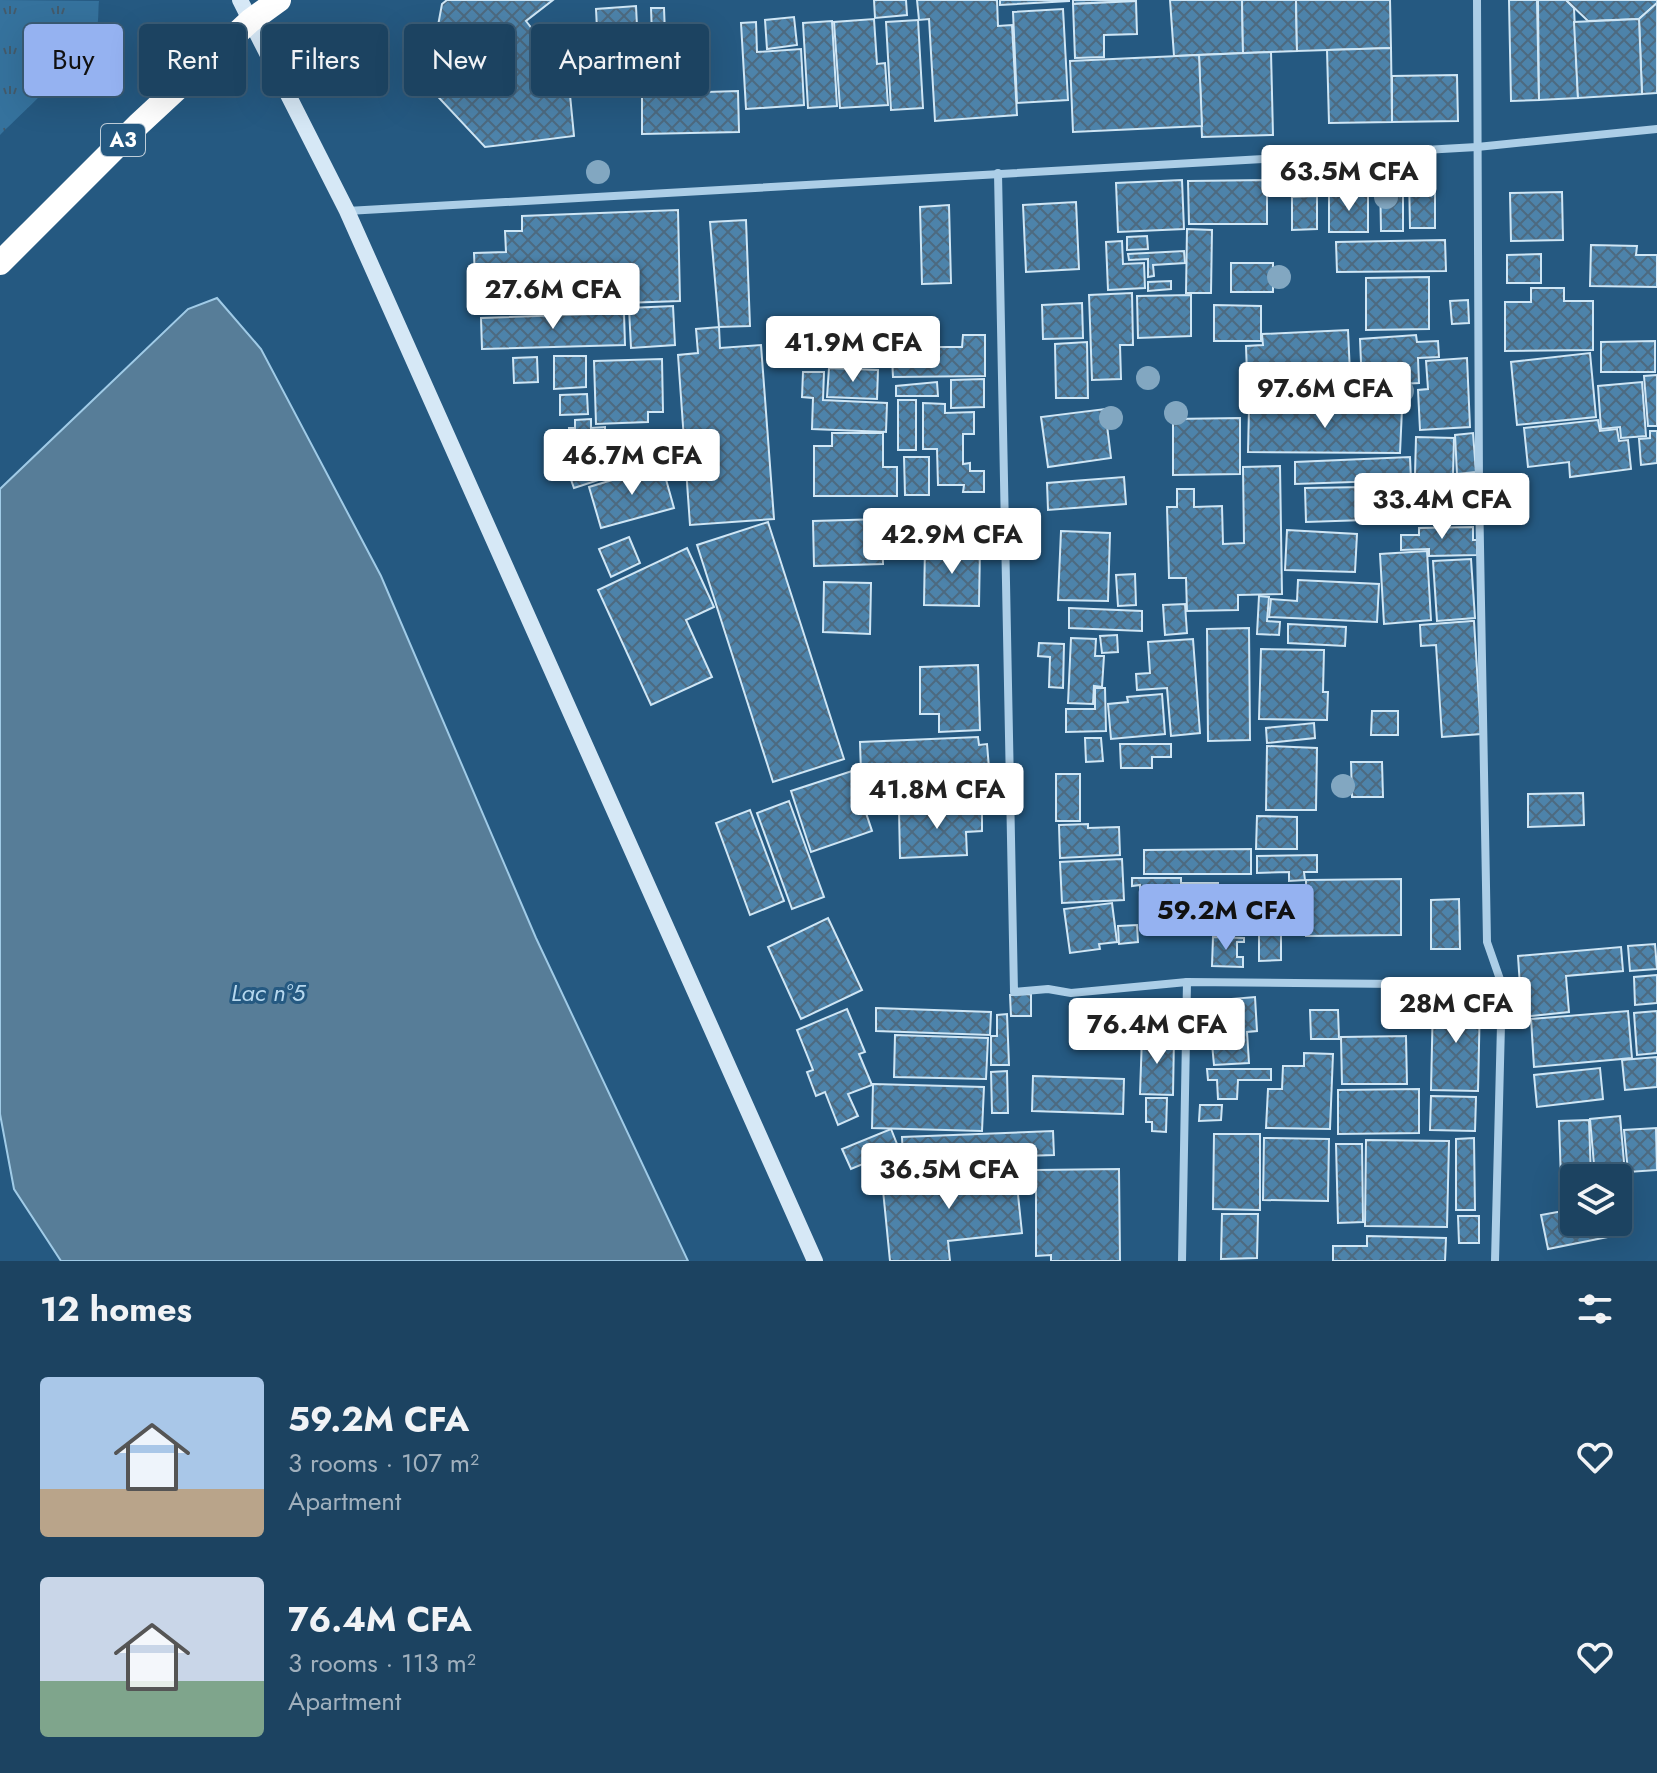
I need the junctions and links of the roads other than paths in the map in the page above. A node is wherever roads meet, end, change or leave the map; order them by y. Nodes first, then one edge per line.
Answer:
1 (279, 0) edge
2 (1477, 0) edge
3 (245, 11) edge
4 (1657, 129) edge
5 (1477, 147) junction
6 (998, 173) junction
7 (347, 211) junction
8 (0, 263) edge
9 (1187, 982) junction
10 (1502, 985) junction
11 (815, 1261) edge
12 (1182, 1261) edge
13 (1495, 1261) edge

1 - 3 highway, A3
2 - 5 street
3 - 7 street
3 - 8 highway, A3
4 - 5 street
5 - 6 street
5 - 10 street
6 - 7 street
6 - 9 street
7 - 11 street
9 - 10 street
9 - 12 street
10 - 13 street

